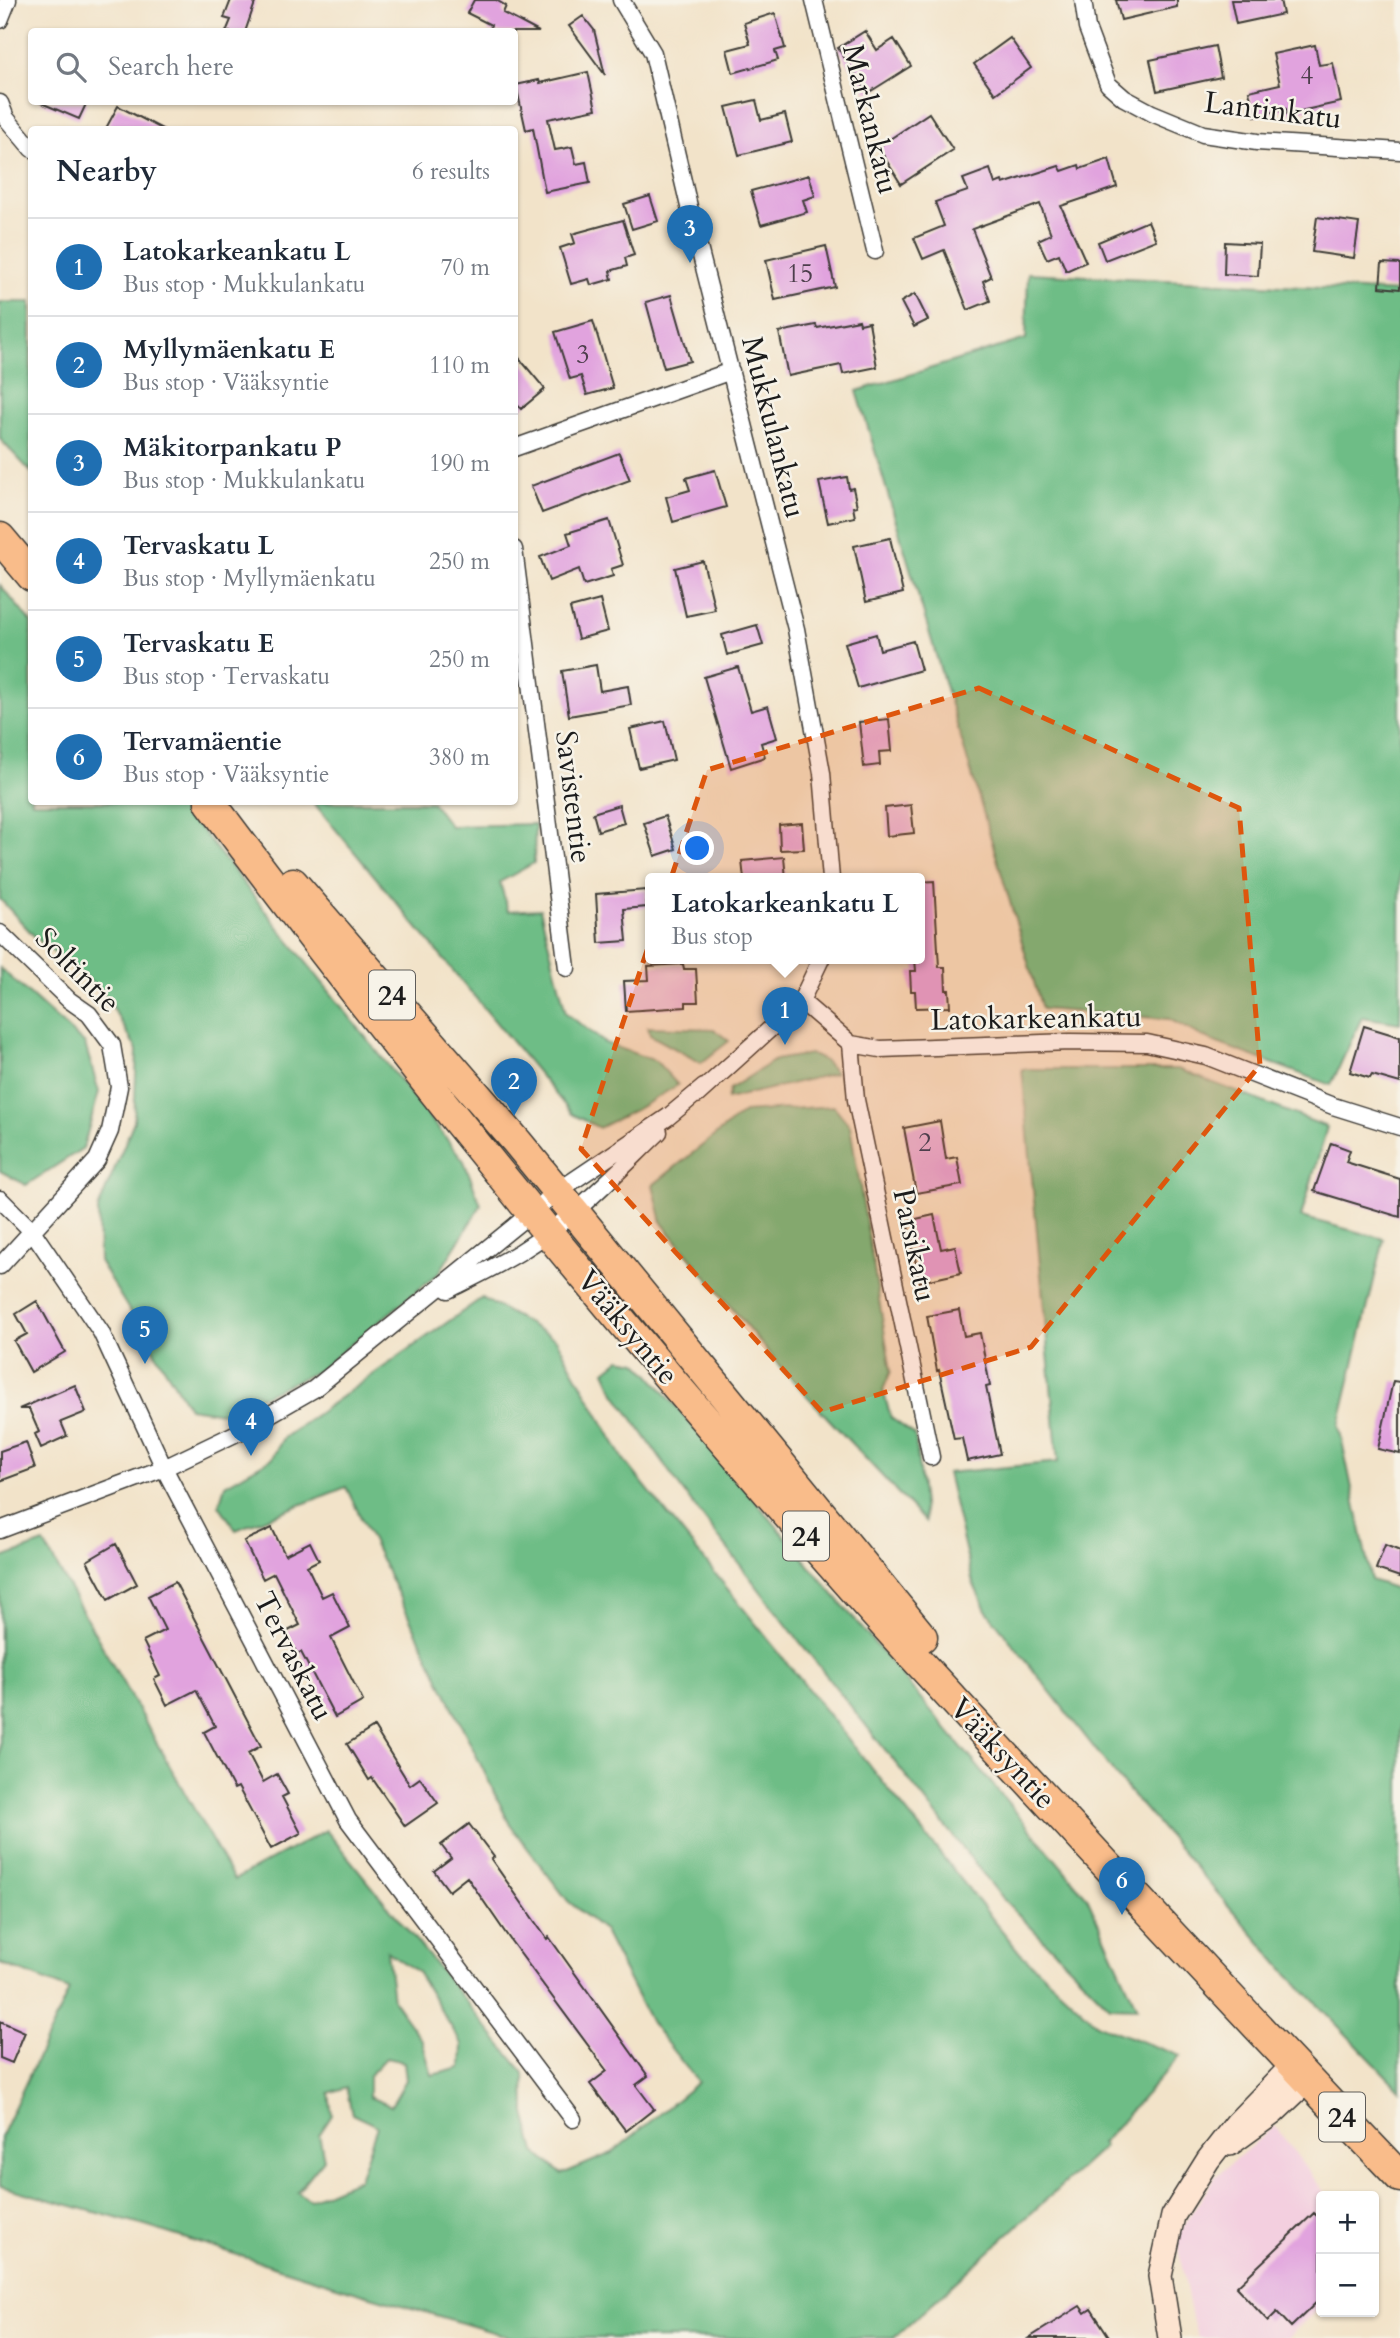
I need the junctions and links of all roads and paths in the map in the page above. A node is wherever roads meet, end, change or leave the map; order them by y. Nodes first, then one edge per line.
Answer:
1 (8, 0) edge
2 (621, 0) edge
3 (814, 0) edge
4 (1083, 0) edge
5 (0, 20) edge
6 (0, 103) edge
7 (28, 144) edge
8 (1400, 151) edge
9 (875, 251) dead end
10 (731, 371) junction
11 (518, 447) edge
12 (0, 538) edge
13 (28, 571) edge
14 (518, 581) edge
15 (212, 805) edge
16 (225, 805) edge
17 (830, 873) edge
18 (0, 933) edge
19 (819, 964) edge
20 (567, 968) dead end
21 (802, 1001) junction
22 (851, 1044) junction
23 (704, 1087) junction
24 (1400, 1127) edge
25 (0, 1199) edge
26 (566, 1201) junction
27 (541, 1222) junction
28 (33, 1232) junction
29 (0, 1266) edge
30 (398, 1321) junction
31 (931, 1457) dead end
32 (164, 1468) junction
33 (0, 1530) edge
34 (1074, 1830) junction
35 (1295, 2067) junction
36 (573, 2119) dead end
37 (1400, 2177) edge
38 (1170, 2338) edge

1 - 5 street
2 - 10 street, Mukkulankatu
3 - 9 street, Markankatu
4 - 8 street, Lantinkatu
6 - 7 street
10 - 11 street
10 - 17 street, Mukkulankatu
12 - 13 highway
14 - 20 street, Savistentie
15 - 27 highway, Vääksyntie / 24
16 - 26 highway, Vääksyntie / 24
18 - 28 street, Soltintie
19 - 21 street
21 - 22 street
21 - 23 street
22 - 24 street, Latokarkeankatu
22 - 31 street, Parsikatu
23 - 26 street
23 - 26 street
25 - 28 street, Tervaskatu
26 - 27 street
26 - 27 street
26 - 34 highway, Vääksyntie / 24
27 - 30 street
27 - 30 street
27 - 34 highway, Vääksyntie / 24
28 - 29 street, Soltintie
28 - 32 street, Tervaskatu
30 - 32 street
32 - 33 street
32 - 36 street, Tervaskatu
34 - 35 highway, Vääksyntie / 24
35 - 37 highway, 24
35 - 38 street

